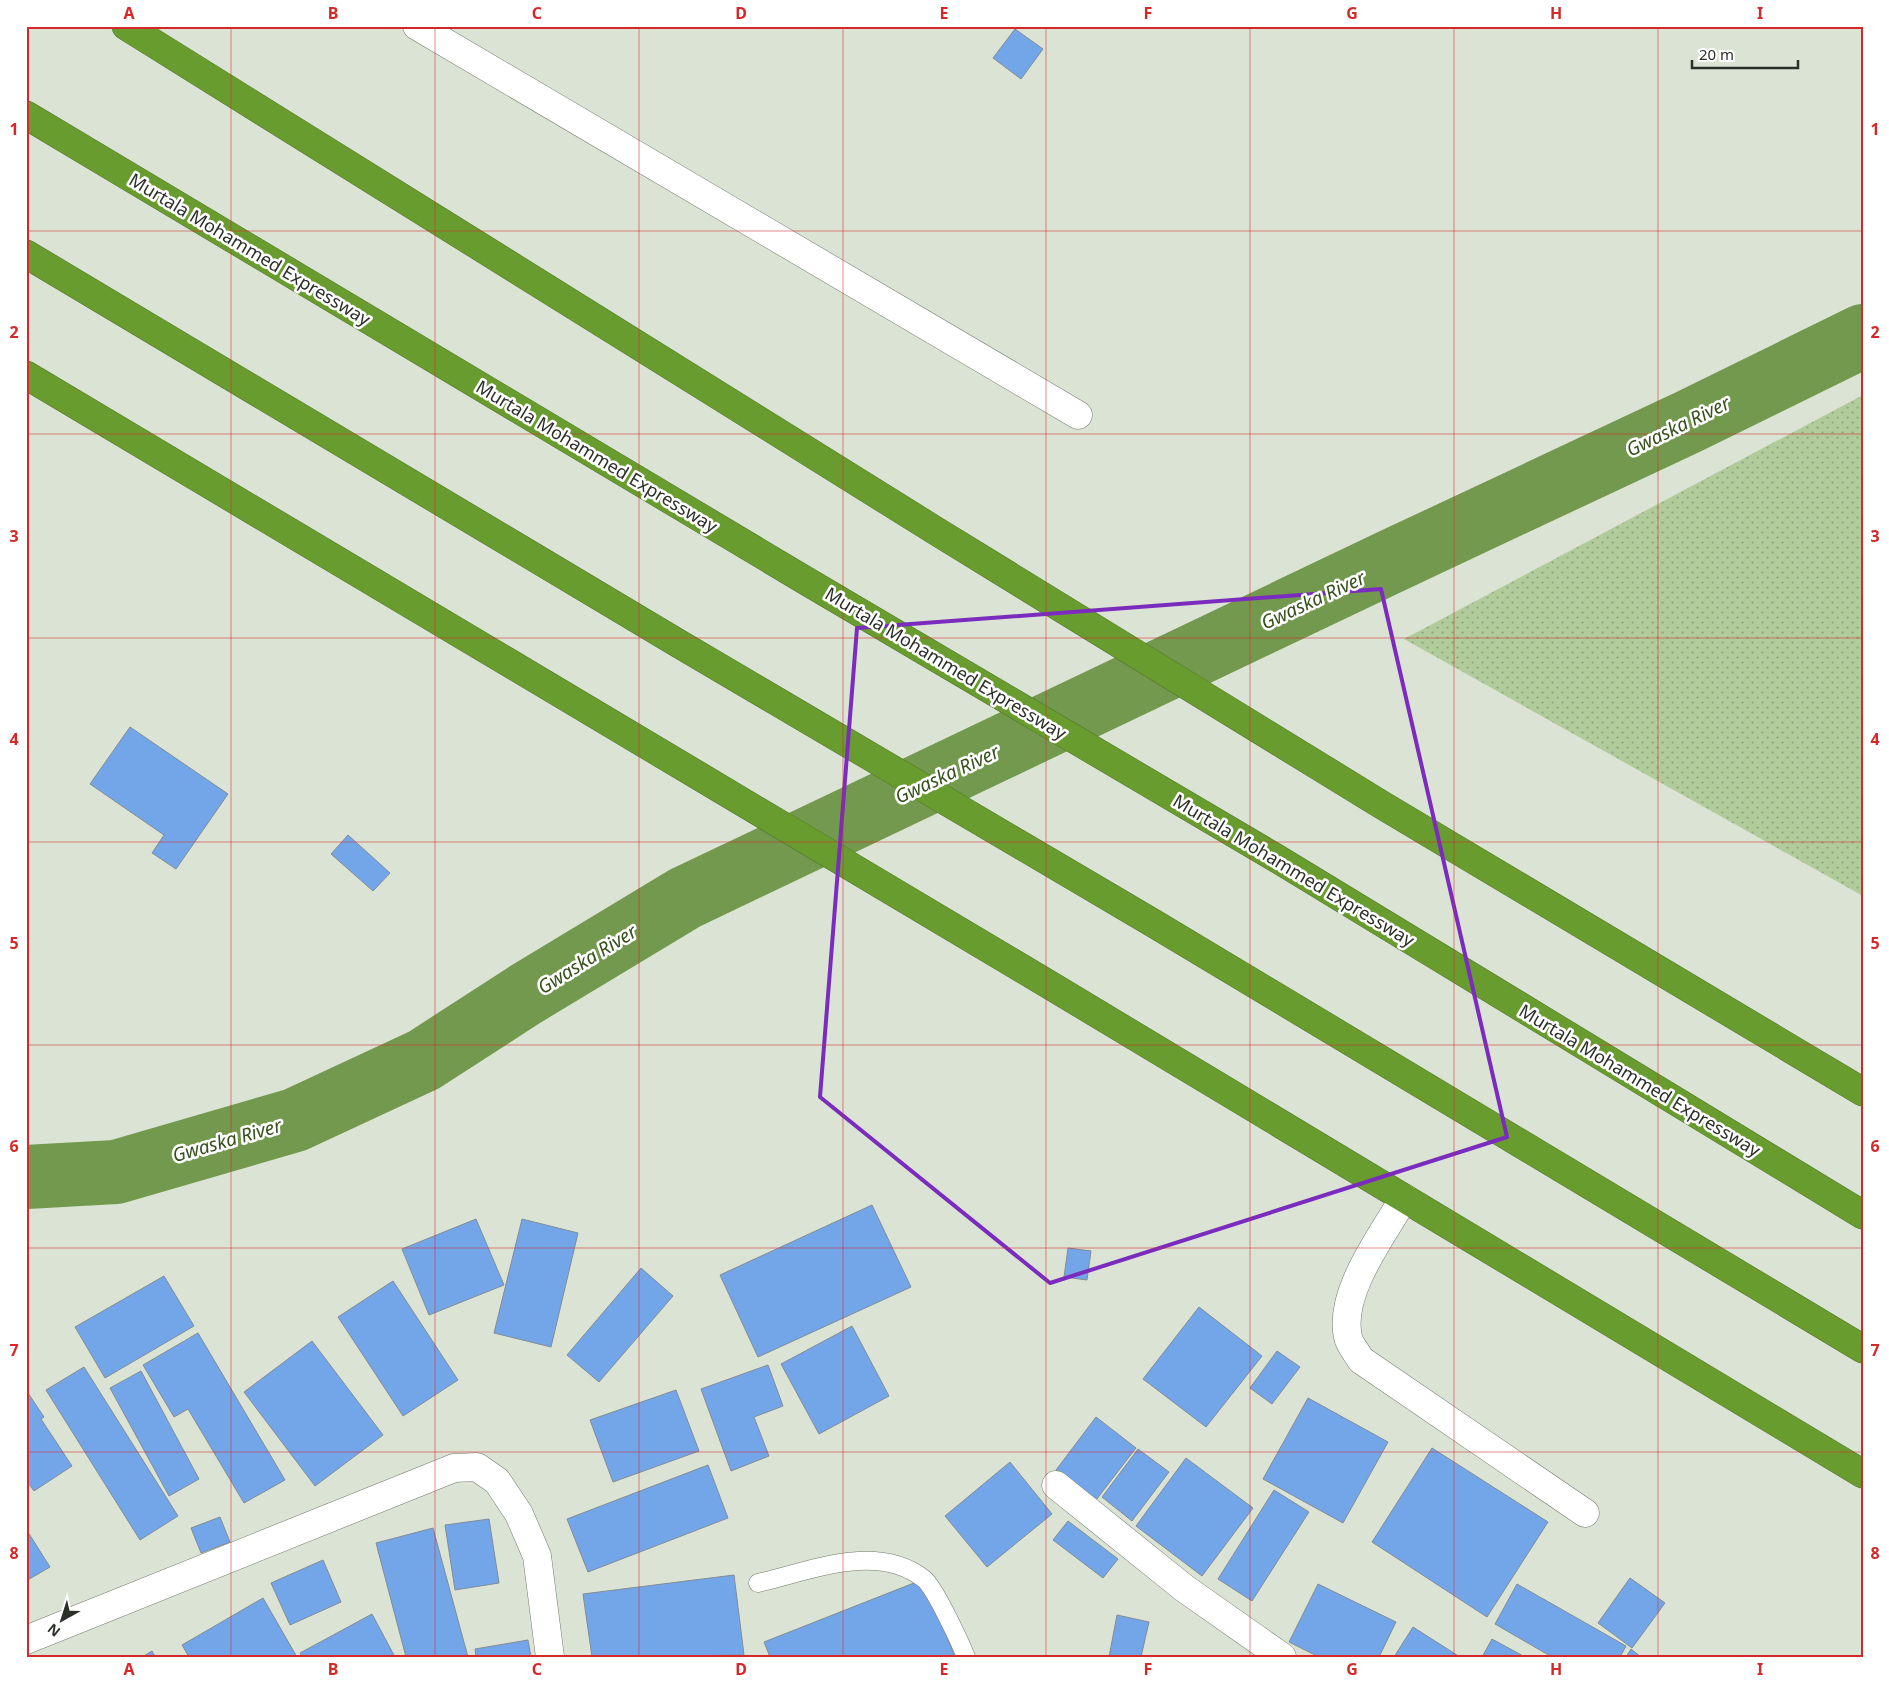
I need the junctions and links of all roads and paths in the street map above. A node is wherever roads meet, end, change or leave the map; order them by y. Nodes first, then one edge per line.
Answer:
1 (126, 26) edge
2 (418, 26) edge
3 (26, 115) edge
4 (26, 254) edge
5 (26, 375) edge
6 (1078, 415) dead end
7 (1863, 1092) edge
8 (1404, 1198) junction
9 (1863, 1215) edge
10 (1863, 1350) edge
11 (1863, 1474) edge
12 (1056, 1486) dead end
13 (1585, 1513) dead end
14 (758, 1583) dead end
15 (26, 1640) edge
16 (550, 1657) edge
17 (966, 1657) edge
18 (1282, 1657) edge

1 - 7 highway
2 - 6 street
3 - 9 highway, Murtala Mohammed Expressway
4 - 10 highway
5 - 8 highway
8 - 11 highway
8 - 13 street
12 - 18 street
14 - 17 lane
15 - 16 street

